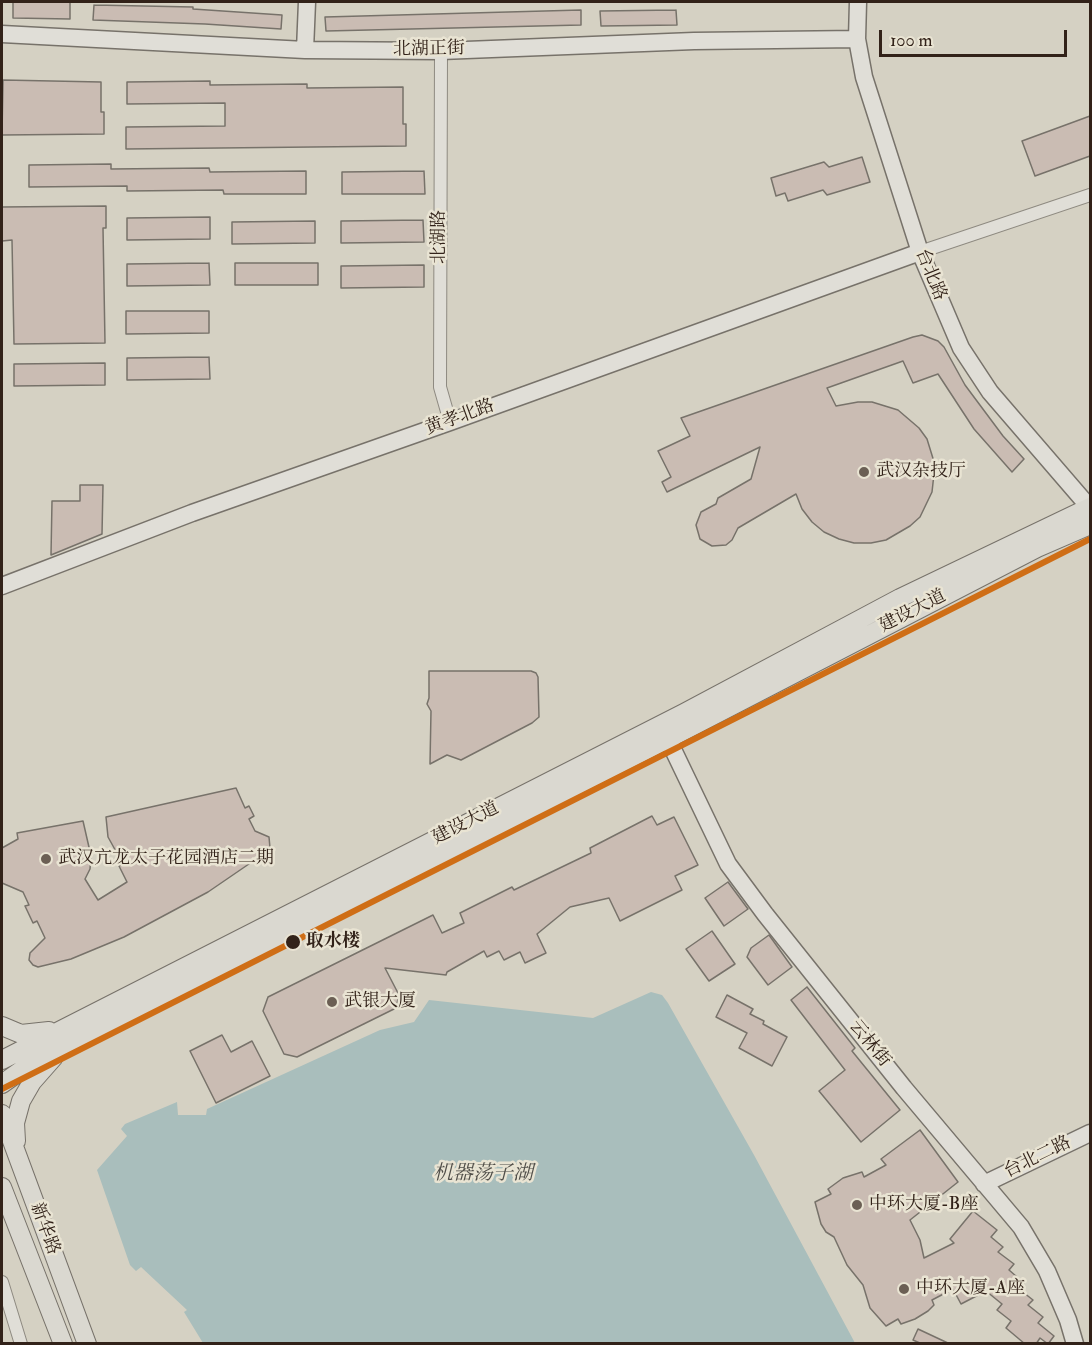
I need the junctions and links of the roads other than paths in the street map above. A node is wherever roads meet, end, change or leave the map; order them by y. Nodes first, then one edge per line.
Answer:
1 (307, 2) edge
2 (858, 2) edge
3 (2, 34) edge
4 (857, 39) junction
5 (306, 50) junction
6 (441, 51) junction
7 (1090, 195) edge
8 (920, 252) junction
9 (450, 422) junction
10 (1090, 512) edge
11 (1090, 535) edge
12 (1037, 548) junction
13 (2, 586) edge
14 (668, 739) junction
15 (2, 1026) edge
16 (61, 1039) junction
17 (2, 1060) edge
18 (2, 1084) edge
19 (2, 1114) edge
20 (1090, 1133) edge
21 (22, 1169) junction
22 (984, 1184) junction
23 (2, 1188) edge
24 (2, 1282) edge
25 (21, 1344) edge
26 (63, 1344) edge
27 (87, 1344) edge
28 (1075, 1344) edge

1 - 5 street
2 - 4 street, 台北路
3 - 5 street, 北湖正街
4 - 6 street, 北湖正街
4 - 8 street, 台北路
5 - 6 street, 北湖正街
6 - 9 street, 北湖路
7 - 8 street
8 - 9 street, 黄孝北路
8 - 10 street, 台北路
9 - 13 street, 黄孝北路
10 - 12 main road, 建设大道
10 - 16 main road, 建设大道
11 - 12 main road
12 - 14 main road, 建设大道
14 - 16 main road, 建设大道
14 - 22 street, 云林街
15 - 16 main road
16 - 17 main road, 建设大道
16 - 18 main road, 建设大道
16 - 21 main road
19 - 21 main road, 新华路
20 - 22 street, 台北二路
21 - 27 main road, 新华路
22 - 28 street, 云林街
23 - 26 main road, 新华路
24 - 25 street

